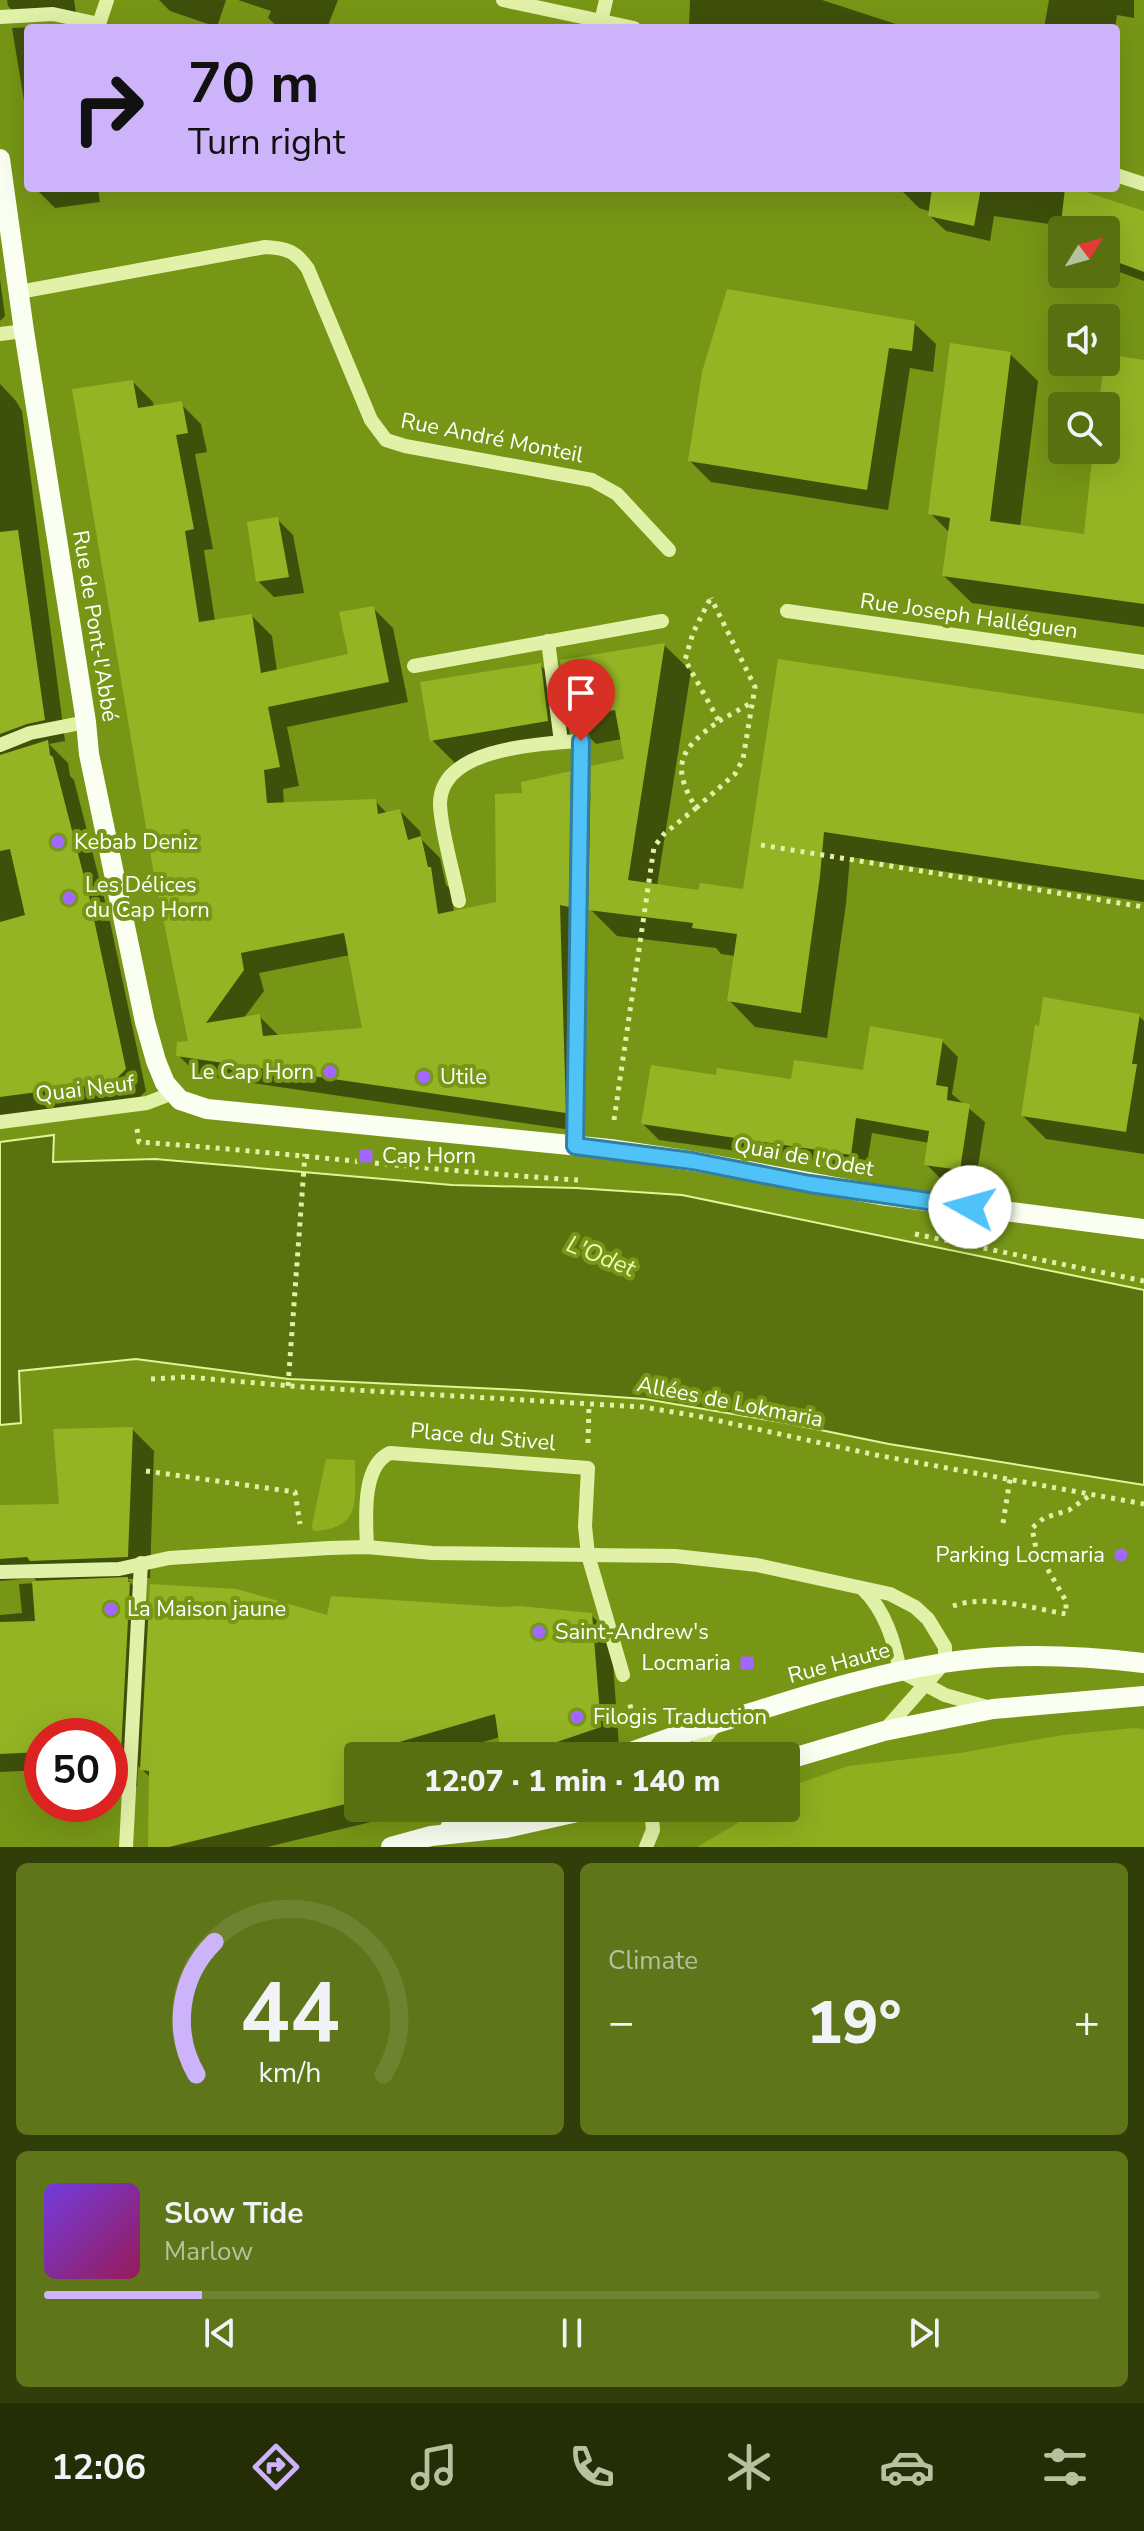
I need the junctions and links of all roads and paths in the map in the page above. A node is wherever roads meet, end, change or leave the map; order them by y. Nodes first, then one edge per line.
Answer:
1 (107, 0) edge
2 (503, 0) edge
3 (606, 0) edge
4 (0, 17) edge
5 (601, 22) junction
6 (612, 24) edge
7 (0, 159) edge
8 (1120, 176) edge
9 (1144, 184) edge
10 (19, 292) junction
11 (24, 331) junction
12 (0, 334) edge
13 (669, 550) dead end
14 (787, 611) dead end
15 (662, 621) dead end
16 (548, 641) junction
17 (1144, 662) edge
18 (414, 666) dead end
19 (751, 703) junction
20 (719, 721) junction
21 (86, 722) junction
22 (561, 742) junction
23 (0, 745) edge
24 (696, 808) junction
25 (761, 845) dead end
26 (459, 901) dead end
27 (1144, 907) edge
28 (173, 1093) junction
29 (0, 1122) edge
30 (575, 1146) junction
31 (220, 1148) dead end
32 (610, 1149) junction
33 (305, 1154) junction
34 (586, 1181) dead end
35 (1144, 1229) edge
36 (912, 1233) dead end
37 (1144, 1281) edge
38 (151, 1379) dead end
39 (288, 1384) junction
40 (146, 1471) dead end
41 (1010, 1479) junction
42 (1093, 1493) junction
43 (1144, 1504) edge
44 (1003, 1523) dead end
45 (367, 1547) junction
46 (303, 1549) junction
47 (588, 1555) junction
48 (141, 1563) junction
49 (0, 1572) edge
50 (862, 1589) junction
51 (928, 1619) junction
52 (945, 1662) junction
53 (1144, 1663) edge
54 (900, 1671) junction
55 (623, 1675) dead end
56 (925, 1685) junction
57 (1144, 1696) edge
58 (993, 1709) junction
59 (718, 1723) junction
60 (884, 1731) junction
61 (665, 1742) edge
62 (702, 1742) edge
63 (800, 1756) edge
64 (463, 1822) edge
65 (533, 1822) edge
66 (652, 1822) edge
67 (431, 1836) junction
68 (126, 1847) edge
69 (391, 1847) edge
70 (646, 1847) edge

1 - 4 street
2 - 5 street
3 - 5 street
5 - 6 street
7 - 10 main road, Rue de Pont-l'Abbé
8 - 9 street
10 - 11 main road, Rue de Pont-l'Abbé
10 - 13 street, Rue André Monteil
11 - 12 street
11 - 21 main road, Rue de Pont-l'Abbé
14 - 17 street, Rue Joseph Halléguen
15 - 16 street
16 - 18 street
16 - 22 street
19 - 20 path
19 - 20 path
19 - 24 path
20 - 24 path
21 - 23 street
21 - 28 main road, Rue de Pont-l'Abbé
22 - 26 street
22 - 30 street
24 - 32 path
25 - 27 path
28 - 29 street, Quai Neuf
28 - 30 main road, Quai de l'Odet
30 - 32 main road, Quai de l'Odet
31 - 33 path
32 - 35 main road, Quai de l'Odet
33 - 34 path
33 - 39 path
36 - 37 path
38 - 39 path, Allées de Lokmaria
39 - 41 path, Allées de Lokmaria
40 - 46 path
41 - 42 path, Allées de Lokmaria
41 - 44 path
42 - 43 path, Allées de Lokmaria
42 - 51 path
45 - 46 street
45 - 47 street
45 - 47 street, Place du Stivel
46 - 48 street
47 - 50 street
47 - 55 street, Place du Stivel
48 - 49 street
48 - 68 street
50 - 51 street
50 - 54 street
51 - 52 street
52 - 53 main road, Rue Haute
52 - 54 main road, Rue Haute
52 - 56 street
54 - 56 street
54 - 59 main road, Rue Haute
56 - 58 street
56 - 60 street
57 - 58 main road
58 - 60 main road
59 - 61 main road, Rue Haute
59 - 62 street
60 - 63 main road
64 - 67 main road
65 - 67 main road
66 - 70 street
67 - 69 main road

